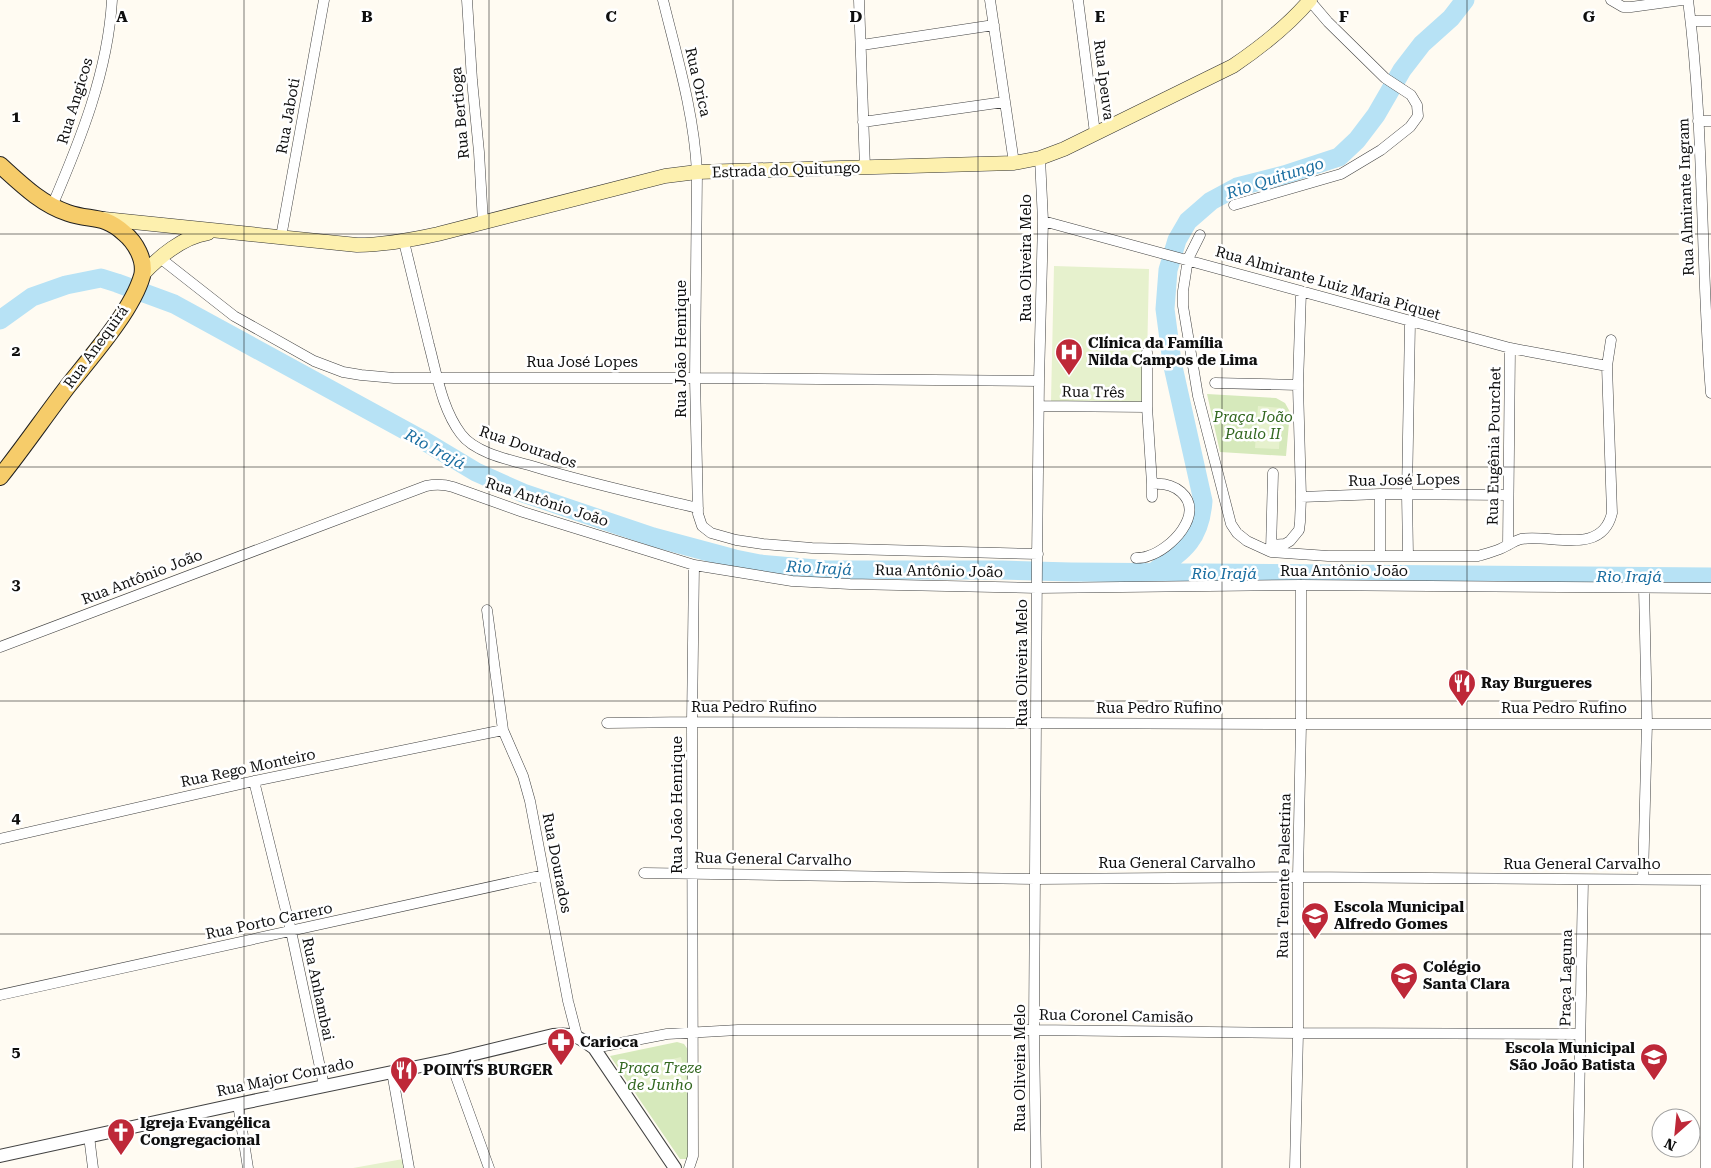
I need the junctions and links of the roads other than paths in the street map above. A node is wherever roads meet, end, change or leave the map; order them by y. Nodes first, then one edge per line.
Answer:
1 (112, 0) edge
2 (324, 0) edge
3 (467, 0) edge
4 (663, 0) edge
5 (859, 0) edge
6 (990, 0) edge
7 (1078, 0) edge
8 (1310, 0) edge
9 (1611, 0) edge
10 (1682, 0) edge
11 (1688, 0) edge
12 (1691, 21) junction
13 (1711, 21) edge
14 (994, 25) junction
15 (862, 46) junction
16 (1004, 102) junction
17 (1698, 121) junction
18 (1711, 121) edge
19 (863, 122) junction
20 (1095, 133) junction
21 (1040, 158) junction
22 (1014, 163) junction
23 (0, 165) edge
24 (865, 168) junction
25 (697, 172) junction
26 (1234, 205) dead end
27 (52, 206) junction
28 (101, 218) junction
29 (1043, 220) junction
30 (483, 223) junction
31 (224, 231) junction
32 (1200, 235) dead end
33 (1706, 235) edge
34 (280, 237) junction
35 (404, 242) junction
36 (160, 258) junction
37 (1184, 258) junction
38 (141, 278) junction
39 (1302, 291) junction
40 (1410, 322) junction
41 (1611, 340) dead end
42 (1709, 347) edge
43 (1510, 348) junction
44 (1147, 352) dead end
45 (1608, 366) junction
46 (437, 377) junction
47 (695, 378) junction
48 (1039, 381) junction
49 (1215, 383) dead end
50 (1298, 385) junction
51 (1711, 393) edge
52 (1039, 406) junction
53 (1147, 407) junction
54 (1274, 473) dead end
55 (0, 477) edge
56 (1152, 484) junction
57 (1380, 494) junction
58 (1407, 494) junction
59 (1508, 495) junction
60 (1152, 497) dead end
61 (1301, 497) junction
62 (698, 508) junction
63 (702, 526) joint
64 (1508, 545) junction
65 (1271, 548) junction
66 (1408, 555) junction
67 (1380, 556) junction
68 (1037, 558) junction
69 (1136, 558) dead end
70 (694, 566) junction
71 (1301, 585) junction
72 (1037, 586) junction
73 (1644, 588) junction
74 (1711, 588) edge
75 (487, 610) dead end
76 (0, 647) edge
77 (692, 722) junction
78 (1037, 722) junction
79 (606, 723) dead end
80 (1648, 723) junction
81 (1301, 724) junction
82 (1711, 724) edge
83 (503, 730) junction
84 (254, 781) junction
85 (0, 839) edge
86 (644, 873) dead end
87 (692, 873) junction
88 (544, 875) junction
89 (1298, 877) junction
90 (1036, 878) junction
91 (1643, 879) junction
92 (1583, 880) junction
93 (1709, 880) edge
94 (291, 931) junction
95 (0, 995) edge
96 (1034, 1030) junction
97 (694, 1031) junction
98 (1708, 1032) edge
99 (1298, 1033) junction
100 (1579, 1034) junction
101 (577, 1036) junction
102 (594, 1048) junction
103 (450, 1060) junction
104 (392, 1072) junction
105 (324, 1086) junction
106 (238, 1104) junction
107 (89, 1136) junction
108 (0, 1156) edge
109 (691, 1167) edge
110 (93, 1168) edge
111 (248, 1168) edge
112 (409, 1168) edge
113 (489, 1168) edge
114 (675, 1168) edge
115 (1036, 1168) edge
116 (1295, 1168) edge
117 (1578, 1168) edge
118 (1706, 1168) edge

1 - 27 street, Rua Angicos
2 - 34 street, Rua Jaboti
3 - 30 street, Rua Bertioga
4 - 25 street, Rua Orica
5 - 15 street
6 - 14 street
7 - 20 street, Rua Ipeuva
8 - 20 main road, Estrada do Quitungo
8 - 26 street
9 - 10 street
11 - 12 street, Rua Almirante Ingram
12 - 13 street
12 - 17 street, Rua Almirante Ingram
14 - 15 street
14 - 16 street
15 - 19 street
16 - 19 street
16 - 22 street
17 - 18 street
17 - 33 street, Rua Almirante Ingram
19 - 24 street
20 - 21 main road, Estrada do Quitungo
21 - 22 main road, Estrada do Quitungo
21 - 29 street, Rua Oliveira Melo
22 - 24 main road, Estrada do Quitungo
23 - 27 main road, Estrada do Quitungo
24 - 25 main road, Estrada do Quitungo
25 - 30 main road, Estrada do Quitungo
25 - 47 street, Rua João Henrique
27 - 28 main road, Estrada do Quitungo
28 - 31 main road, Estrada do Quitungo
28 - 38 main road
29 - 37 street, Rua Almirante Luiz Maria Piquet
29 - 48 street, Rua Oliveira Melo
30 - 35 main road, Estrada do Quitungo
31 - 34 main road, Estrada do Quitungo
31 - 36 main road, Estrada do Quitungo
32 - 37 street, Rua Antônio João
33 - 42 street, Rua Almirante Ingram
34 - 35 main road, Estrada do Quitungo
35 - 46 street, Rua Dourados
36 - 38 main road, Estrada do Quitungo
36 - 46 street, Rua José Lopes
37 - 39 street, Rua Almirante Luiz Maria Piquet
37 - 65 street, Rua Antônio João
38 - 55 main road, Rua Anequirá
39 - 40 street, Rua Almirante Luiz Maria Piquet
39 - 50 street
40 - 43 street, Rua Almirante Luiz Maria Piquet
40 - 58 street
41 - 45 street
42 - 51 street, Rua Almirante Ingram
43 - 45 street, Rua Almirante Luiz Maria Piquet
43 - 59 street, Rua Eugênia Pourchet
44 - 53 street
45 - 64 street, Rua Antônio João
46 - 47 street, Rua José Lopes
46 - 62 street, Rua Dourados
47 - 48 street, Rua José Lopes
47 - 62 street, Rua João Henrique
48 - 52 street, Rua Oliveira Melo
49 - 50 street
50 - 61 street
52 - 53 street, Rua Três
52 - 68 street, Rua Oliveira Melo
53 - 56 street
54 - 65 street
56 - 60 street
56 - 69 street
57 - 58 street, Rua José Lopes
57 - 61 street, Rua José Lopes
57 - 67 street
58 - 59 street, Rua José Lopes
58 - 66 street
59 - 64 street, Rua Eugênia Pourchet
61 - 65 street
62 - 63 street, Rua João Henrique
63 - 68 street, Rua Antônio João
64 - 66 street, Rua Antônio João
65 - 67 street, Rua Antônio João
66 - 67 street, Rua Antônio João
68 - 72 street, Rua Oliveira Melo
70 - 72 street, Rua Antônio João
70 - 76 street, Rua Antônio João
70 - 77 street, Rua João Henrique
71 - 72 street, Rua Antônio João
71 - 73 street, Rua Antônio João
71 - 81 street, Rua Tenente Palestrina
72 - 78 street, Rua Oliveira Melo
73 - 74 street, Rua Antônio João
73 - 80 street
75 - 83 street, Rua Dourados
77 - 78 street, Rua Pedro Rufino
77 - 79 street, Rua Pedro Rufino
77 - 87 street, Rua João Henrique
78 - 81 street, Rua Pedro Rufino
78 - 90 street, Rua Oliveira Melo
80 - 81 street, Rua Pedro Rufino
80 - 82 street, Rua Pedro Rufino
80 - 91 street
81 - 89 street, Rua Tenente Palestrina
83 - 84 street, Rua Rego Monteiro
83 - 88 street, Rua Dourados
84 - 85 street, Rua Rego Monteiro
84 - 94 street, Rua Anhambai
86 - 87 street, Rua General Carvalho
87 - 90 street, Rua General Carvalho
87 - 97 street, Rua João Henrique
88 - 94 street, Rua Porto Carrero
88 - 101 street, Rua Dourados
89 - 90 street, Rua General Carvalho
89 - 92 street, Rua General Carvalho
89 - 99 street, Rua Tenente Palestrina
90 - 96 street, Rua Oliveira Melo
91 - 92 street, Rua General Carvalho
91 - 93 street, Rua General Carvalho
92 - 100 street, Praça Laguna
93 - 98 street
94 - 95 street, Rua Porto Carrero
94 - 105 street, Rua Anhambai
96 - 97 street, Rua Coronel Camisão
96 - 99 street, Rua Coronel Camisão
96 - 115 street, Rua Oliveira Melo
97 - 102 street, Rua Coronel Camisão
97 - 109 street, Rua João Henrique
98 - 118 street
99 - 100 street, Rua Coronel Camisão
99 - 116 street, Rua Tenente Palestrina
100 - 117 street, Praça Laguna
101 - 102 street
101 - 103 street, Rua Major Conrado
102 - 114 street
103 - 104 street, Rua Major Conrado
103 - 113 street
104 - 105 street, Rua Major Conrado
104 - 112 street
105 - 106 street, Rua Major Conrado
106 - 107 street, Rua Major Conrado
106 - 111 street
107 - 108 street, Rua Major Conrado
107 - 110 street

